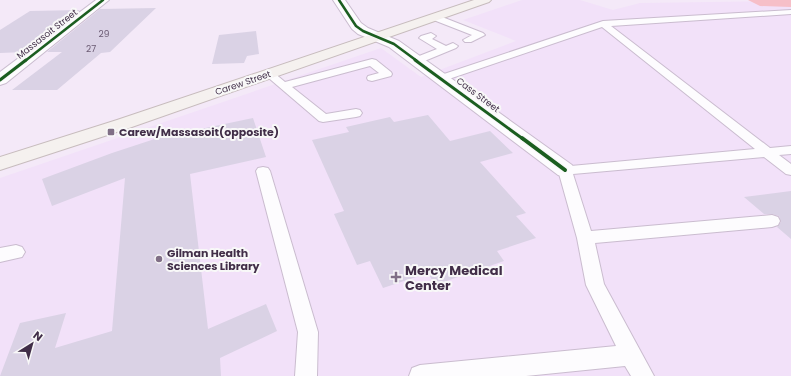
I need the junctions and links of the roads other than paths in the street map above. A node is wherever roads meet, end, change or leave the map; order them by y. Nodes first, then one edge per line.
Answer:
1 (103, 0) edge
2 (485, 0) edge
3 (337, 3) edge
4 (791, 12) edge
5 (434, 17) junction
6 (602, 24) junction
7 (446, 30) dead end
8 (457, 31) junction
9 (468, 35) dead end
10 (378, 36) junction
11 (441, 43) dead end
12 (418, 60) junction
13 (269, 74) junction
14 (372, 78) dead end
15 (442, 78) junction
16 (0, 80) edge
17 (282, 86) junction
18 (356, 113) dead end
19 (791, 150) edge
20 (767, 153) junction
21 (0, 164) edge
22 (565, 170) junction
23 (263, 171) dead end
24 (791, 171) edge
25 (772, 221) dead end
26 (585, 238) junction
27 (631, 355) junction
28 (306, 376) edge
29 (420, 376) edge
30 (643, 376) edge

1 - 16 street, Massasoit Street
2 - 5 main road, Carew Street
3 - 10 street, Cass Street
4 - 6 lane
5 - 8 lane
5 - 10 main road, Carew Street
6 - 15 lane
6 - 20 lane
7 - 8 lane
8 - 9 lane
10 - 12 street, Cass Street
10 - 13 main road, Carew Street
11 - 12 lane
12 - 15 street, Cass Street
13 - 17 lane
13 - 21 main road, Carew Street
14 - 17 lane
15 - 22 street, Cass Street
17 - 18 lane
19 - 20 lane
20 - 22 lane
20 - 24 lane
22 - 26 lane
23 - 28 lane
25 - 26 lane
26 - 27 lane
27 - 29 lane
27 - 30 lane

